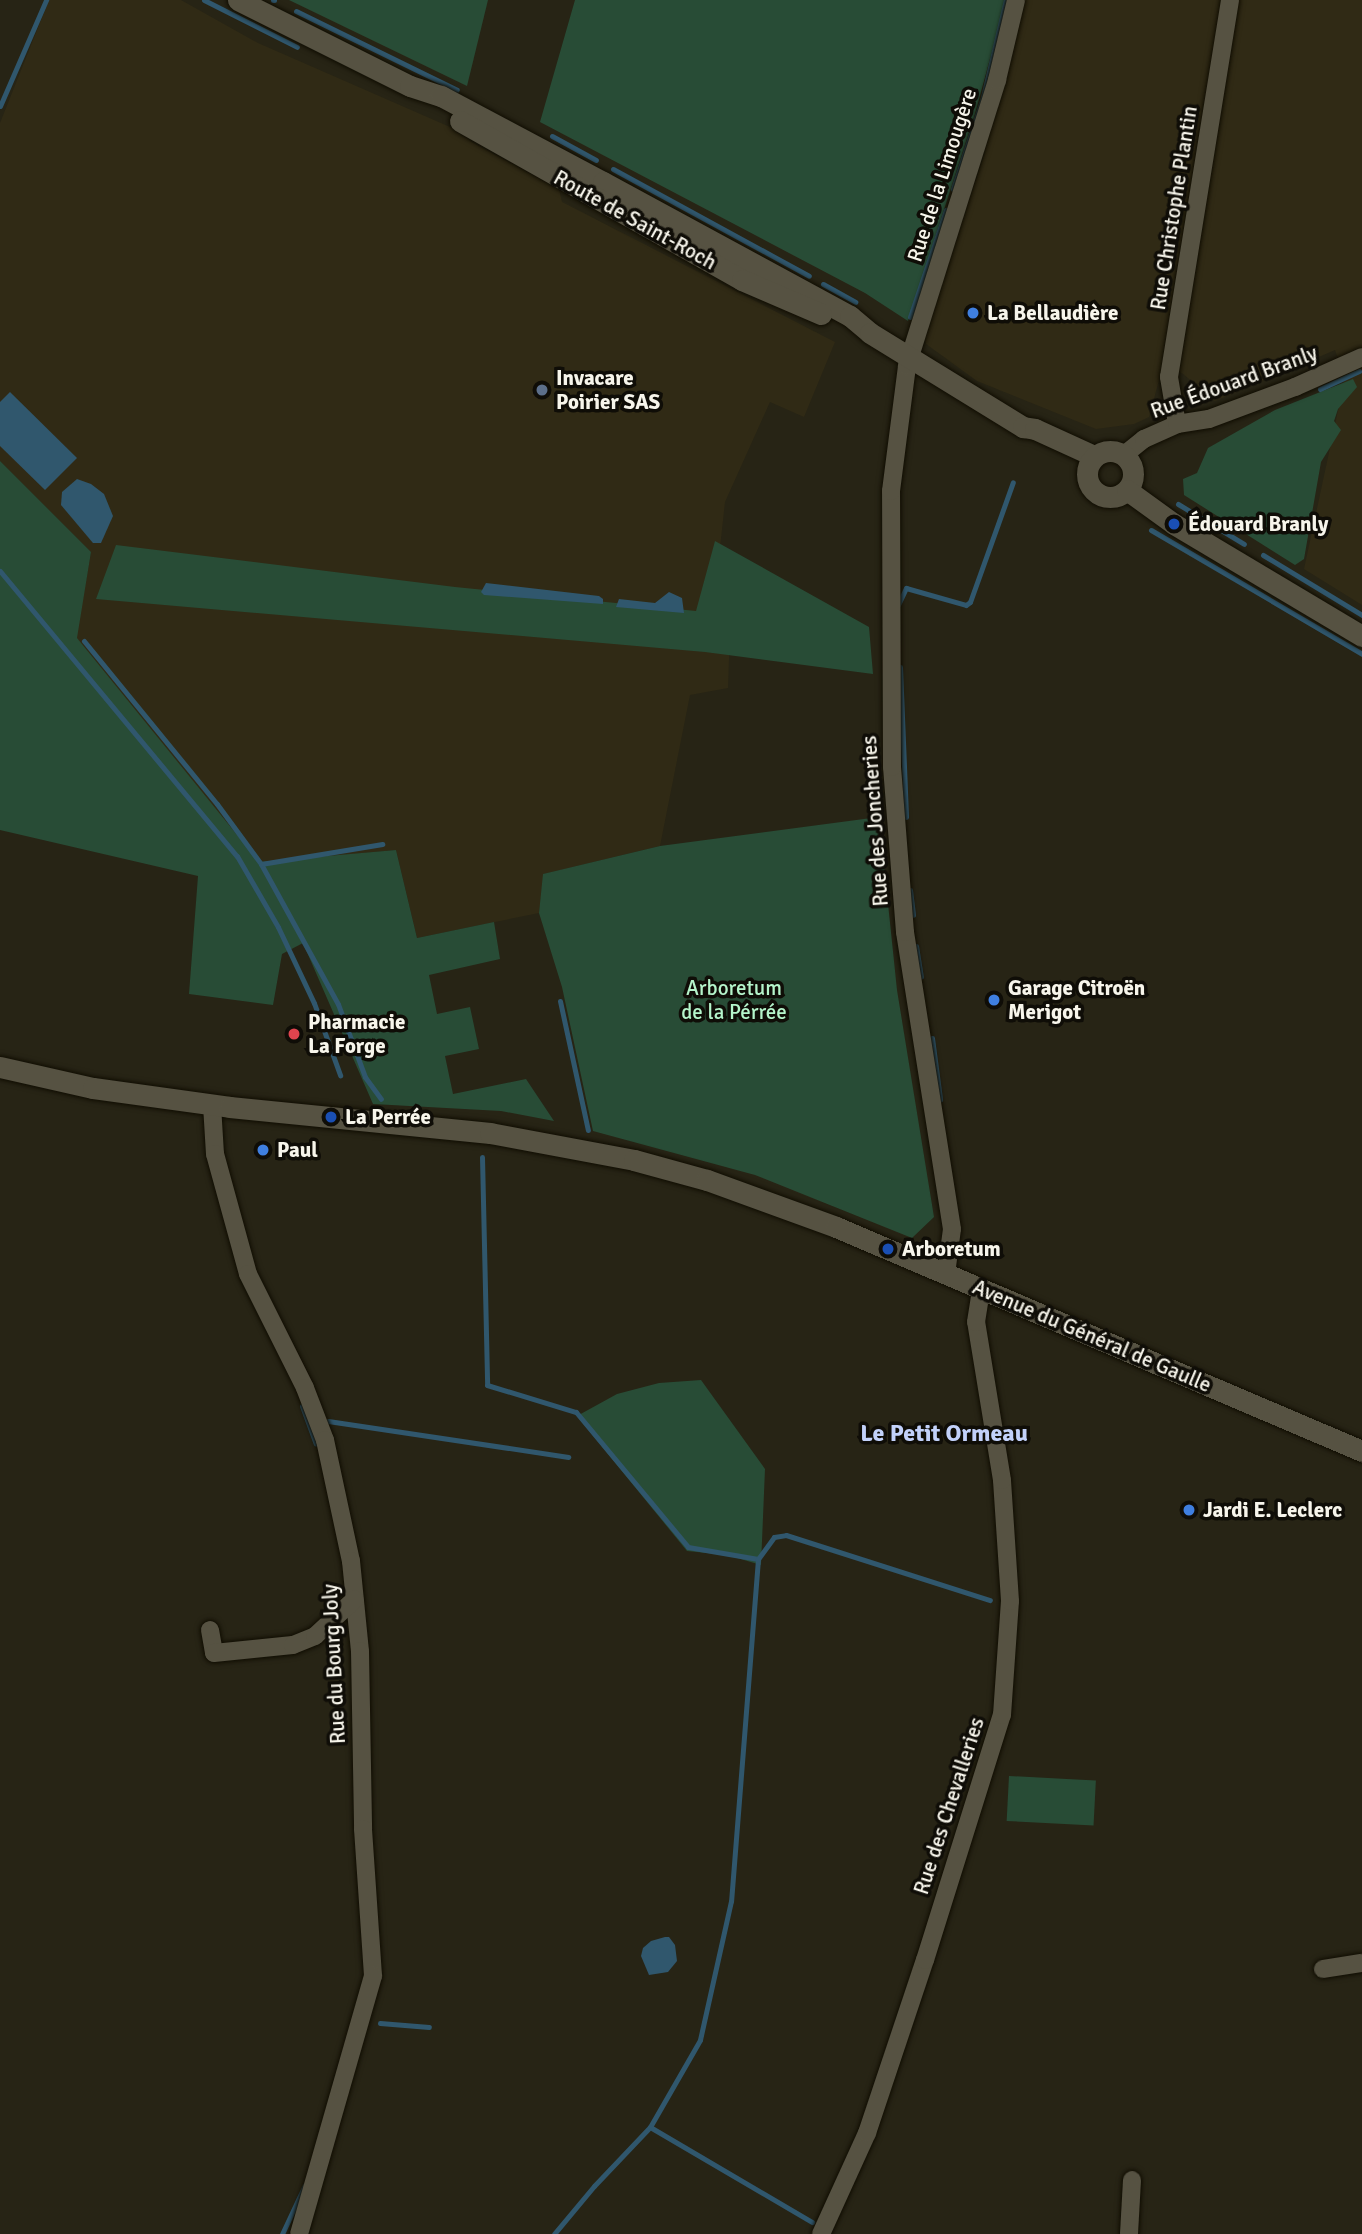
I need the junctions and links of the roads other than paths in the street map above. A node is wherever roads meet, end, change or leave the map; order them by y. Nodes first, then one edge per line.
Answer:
1 (238, 0) edge
2 (1016, 0) edge
3 (1230, 0) edge
4 (1362, 357) edge
5 (909, 360) junction
6 (1177, 424) junction
7 (1124, 455) junction
8 (1090, 465) junction
9 (1127, 490) junction
10 (1362, 636) edge
11 (0, 1067) edge
12 (212, 1105) junction
13 (946, 1274) junction
14 (981, 1289) junction
15 (1362, 1451) edge
16 (355, 1599) junction
17 (210, 1630) dead end
18 (1362, 1963) edge
19 (1323, 1969) dead end
20 (1132, 2180) dead end
21 (299, 2234) edge
22 (821, 2234) edge
23 (1129, 2234) edge

1 - 5 street, Route de Saint-Roch
2 - 5 street, Rue de la Limougère
3 - 6 street, Rue Christophe Plantin
4 - 6 street, Rue Édouard Branly
5 - 8 street, Route de Saint-Roch
5 - 13 street, Rue des Joncheries
6 - 7 street, Rue Édouard Branly
7 - 8 street
7 - 9 street
8 - 9 street
9 - 10 street
11 - 12 street, Avenue du Général de Gaulle
12 - 13 street, Avenue du Général de Gaulle
12 - 16 street, Rue du Bourg Joly
13 - 14 street, Avenue du Général de Gaulle
14 - 15 street, Avenue du Général de Gaulle
14 - 22 street, Rue des Chevalleries
16 - 17 street
16 - 21 street, Rue du Bourg Joly
18 - 19 street
20 - 23 street

